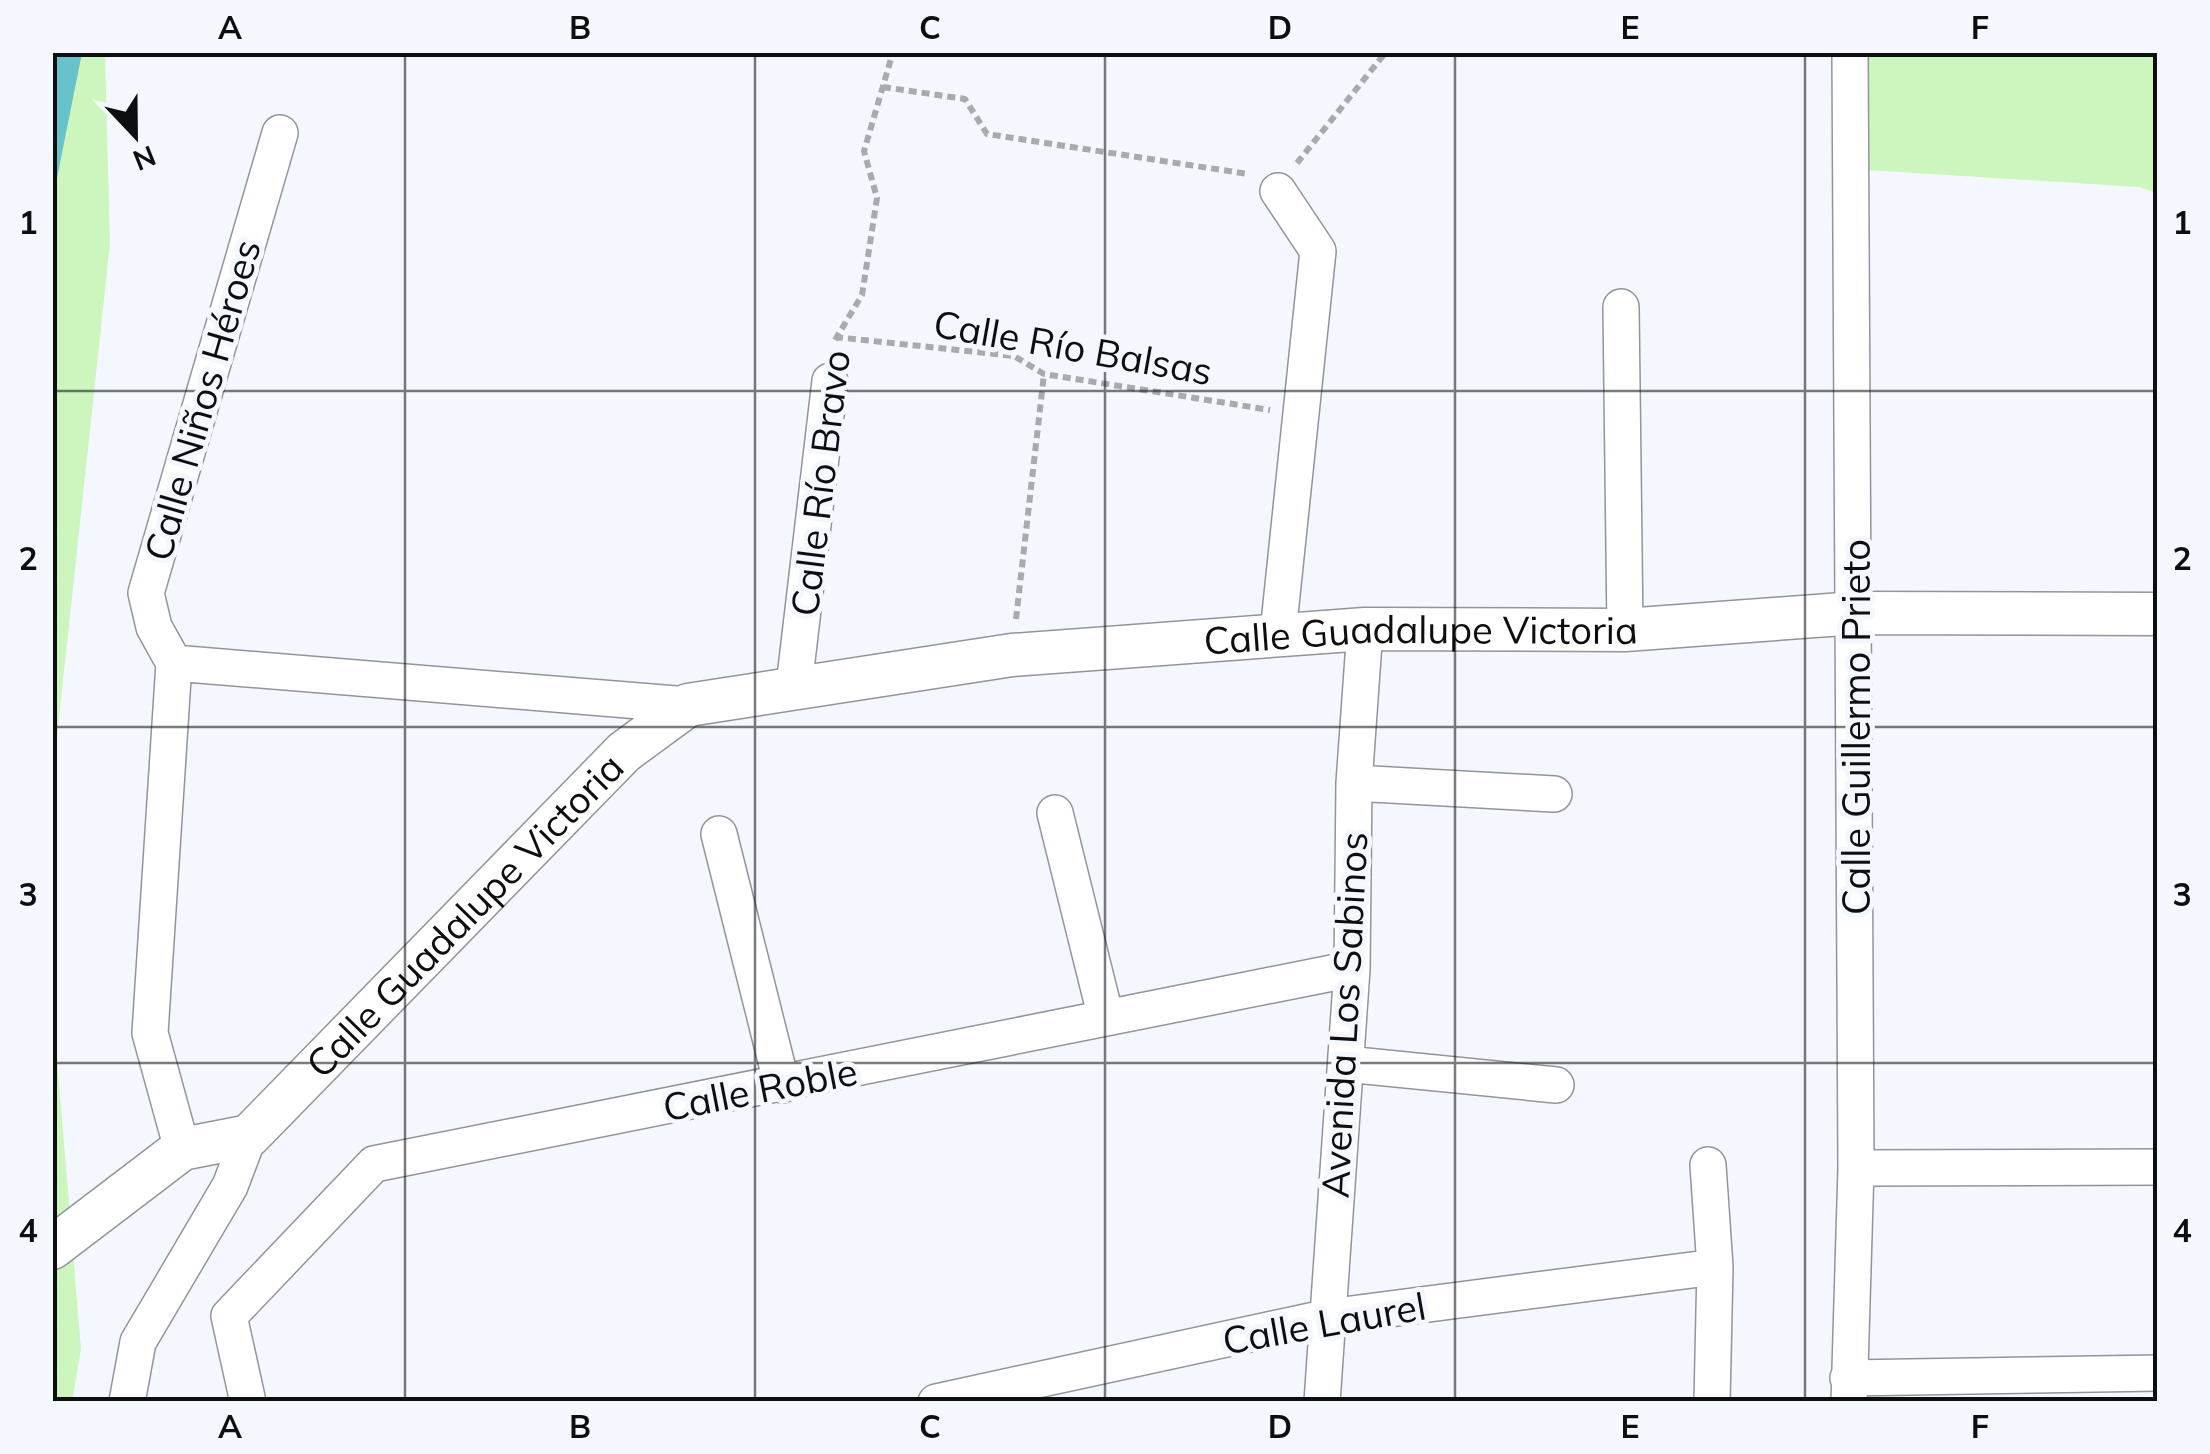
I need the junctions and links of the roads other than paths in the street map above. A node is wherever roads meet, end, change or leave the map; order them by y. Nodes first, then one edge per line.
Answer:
1 (1850, 52) edge
2 (280, 133) dead end
3 (1278, 190) road end
4 (1621, 307) dead end
5 (830, 381) road end
6 (1856, 612) junction
7 (2158, 614) edge
8 (1365, 629) junction
9 (1625, 630) junction
10 (1278, 633) junction
11 (174, 663) junction
12 (794, 686) junction
13 (688, 705) junction
14 (1354, 782) junction
15 (1554, 794) dead end
16 (1056, 813) dead end
17 (719, 834) dead end
18 (1352, 969) junction
19 (1106, 1018) junction
20 (1346, 1064) junction
21 (782, 1085) junction
22 (1556, 1085) dead end
23 (249, 1136) junction
24 (182, 1149) junction
25 (1708, 1165) dead end
26 (2158, 1167) edge
27 (1856, 1168) junction
28 (57, 1244) edge
29 (1715, 1267) junction
30 (1328, 1317) junction
31 (2158, 1373) edge
32 (1849, 1390) edge
33 (127, 1402) edge
34 (248, 1402) edge
35 (936, 1402) edge
36 (1322, 1402) edge
37 (1712, 1402) edge

1 - 6 street, Calle Guillermo Prieto
2 - 11 street, Calle Niños Héroes
3 - 10 street
4 - 9 street
5 - 12 street, Calle Río Bravo
6 - 7 street, Calle Guadalupe Victoria
6 - 9 street, Calle Guadalupe Victoria
6 - 27 street, Calle Guillermo Prieto
8 - 9 street, Calle Guadalupe Victoria
8 - 10 street, Calle Guadalupe Victoria
8 - 14 street, Avenida Los Sabinos
10 - 12 street, Calle Guadalupe Victoria
11 - 13 street, Calle Guadalupe Victoria
11 - 24 street
12 - 13 street, Calle Guadalupe Victoria
13 - 23 street, Calle Guadalupe Victoria
14 - 15 street
14 - 18 street, Avenida Los Sabinos
16 - 19 street
17 - 21 street
18 - 19 street, Calle Roble
18 - 20 street, Avenida Los Sabinos
19 - 21 street, Calle Roble
20 - 22 street
20 - 30 street, Avenida Los Sabinos
21 - 34 street, Calle Roble
23 - 24 street
23 - 33 street
24 - 28 street
25 - 29 street
26 - 27 street
27 - 32 street, Calle Guillermo Prieto
29 - 30 street, Calle Laurel
29 - 37 street
30 - 35 street, Calle Laurel
30 - 36 street, Avenida Los Sabinos
31 - 32 street

